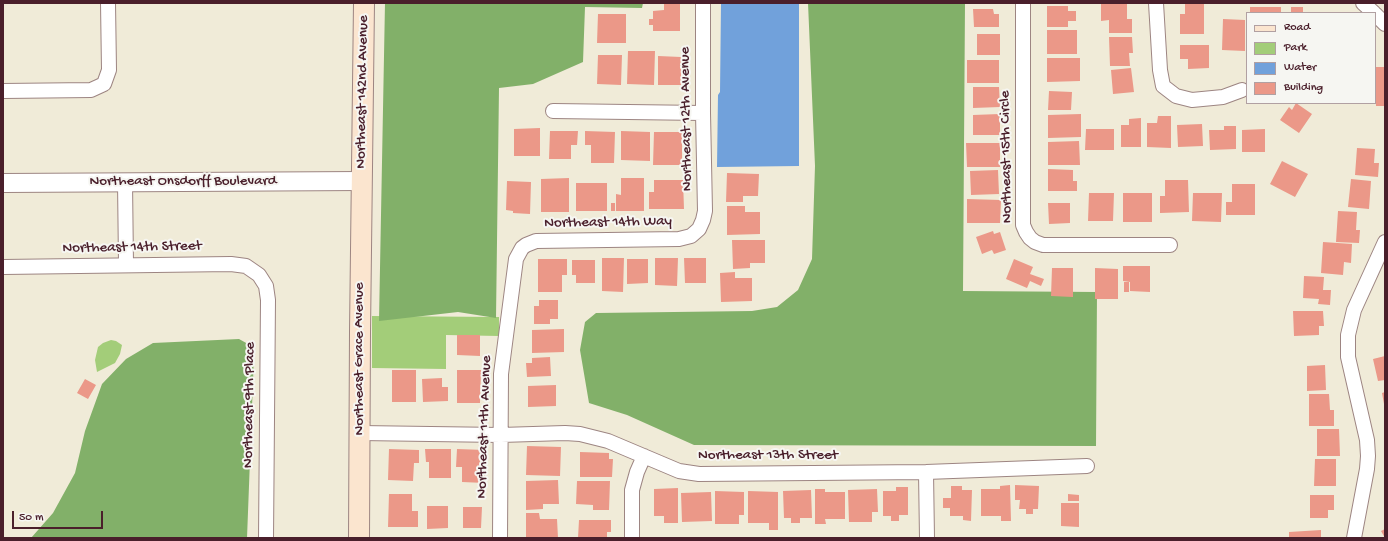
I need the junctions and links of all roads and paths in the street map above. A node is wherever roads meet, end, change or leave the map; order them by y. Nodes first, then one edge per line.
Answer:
1 (108, 3) edge
2 (364, 3) edge
3 (703, 3) edge
4 (1023, 3) edge
5 (1156, 3) edge
6 (1362, 3) edge
7 (1374, 12) edge
8 (1376, 14) edge
9 (1385, 24) edge
10 (1242, 90) dead end
11 (3, 91) edge
12 (553, 111) dead end
13 (703, 113) junction
14 (362, 181) junction
15 (125, 182) junction
16 (3, 183) edge
17 (696, 233) joint
18 (1385, 242) edge
19 (1170, 245) dead end
20 (522, 248) joint
21 (126, 264) junction
22 (3, 267) edge
23 (259, 274) joint
24 (360, 433) junction
25 (500, 435) junction
26 (644, 456) junction
27 (1087, 466) dead end
28 (926, 472) junction
29 (266, 538) edge
30 (359, 538) edge
31 (500, 538) edge
32 (632, 538) edge
33 (927, 538) edge
34 (1354, 538) edge

1 - 11 street
2 - 14 main road, Northeast 142nd Avenue
3 - 13 street, Northeast 12th Avenue
4 - 19 street, Northeast 15th Circle
5 - 10 street
6 - 7 street
8 - 9 street
12 - 13 street
13 - 17 street, Northeast 12th Avenue
14 - 15 street, Northeast Onsdorff Boulevard
14 - 24 main road, Northeast Grace Avenue
15 - 16 street, Northeast Onsdorff Boulevard
15 - 21 street
17 - 20 street, Northeast 14th Way
18 - 34 street
20 - 25 street, Northeast 11th Avenue
21 - 22 street, Northeast 14th Street
21 - 23 street, Northeast 14th Street
23 - 29 street, Northeast 9th Place
24 - 25 street, Northeast 13th Street
24 - 30 main road, Northeast Grace Avenue
25 - 26 street, Northeast 13th Street
25 - 31 street, Northeast 11th Avenue
26 - 28 street, Northeast 13th Street
26 - 32 street
27 - 28 street, Northeast 13th Street
28 - 33 street

